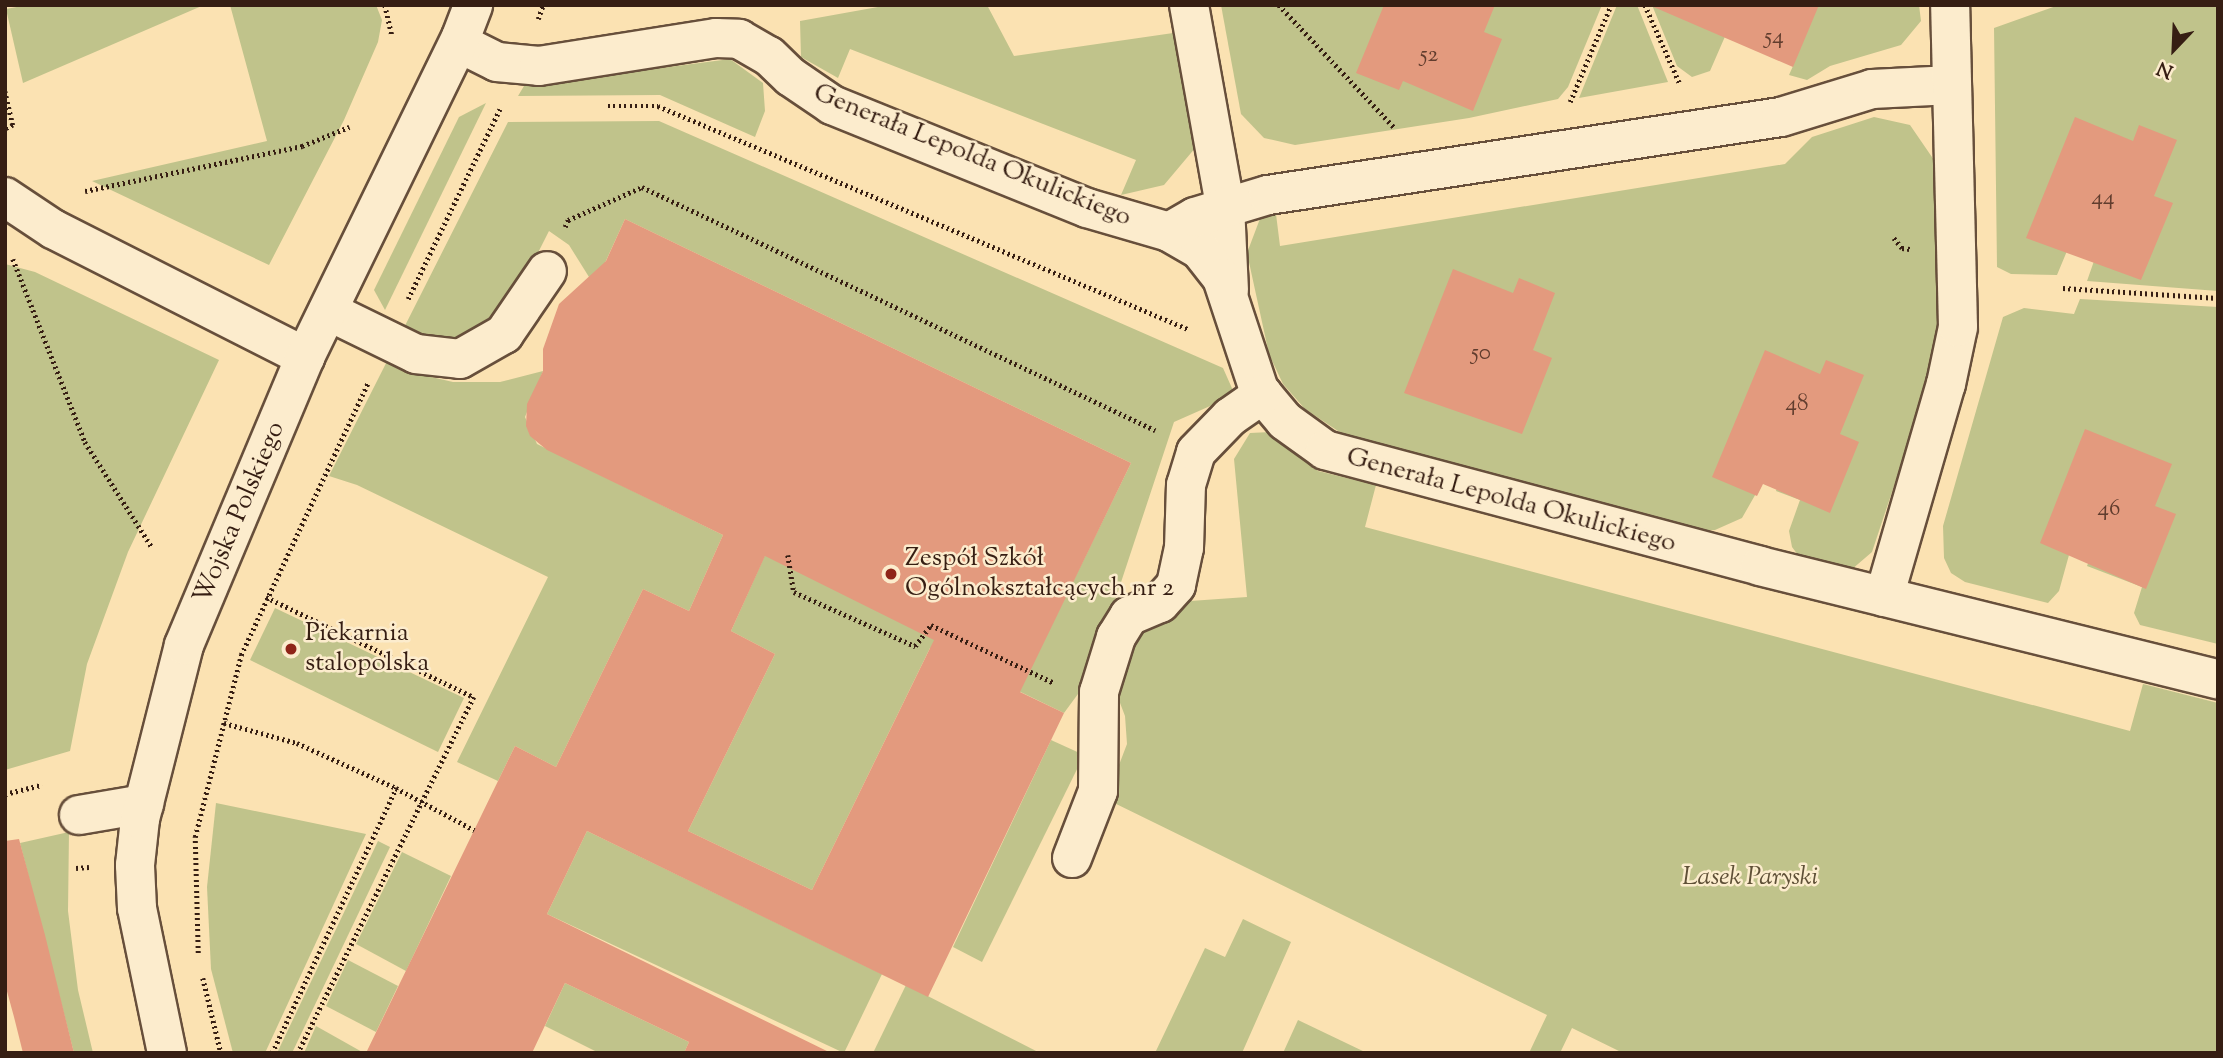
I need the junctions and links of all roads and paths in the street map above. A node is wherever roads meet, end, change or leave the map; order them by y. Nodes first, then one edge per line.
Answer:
1 (385, 5) edge
2 (472, 5) edge
3 (1189, 5) edge
4 (1279, 5) edge
5 (1611, 5) edge
6 (1645, 5) edge
7 (1950, 5) edge
8 (392, 36) dead end
9 (458, 43) junction
10 (519, 66) junction
11 (1952, 85) junction
12 (1694, 86) dead end
13 (1682, 88) junction
14 (1669, 90) dead end
15 (5, 91) edge
16 (1581, 104) dead end
17 (606, 106) dead end
18 (1568, 106) junction
19 (1558, 107) dead end
20 (349, 127) dead end
21 (5, 129) edge
22 (1391, 134) dead end
23 (70, 194) dead end
24 (5, 197) edge
25 (1225, 206) junction
26 (1169, 232) junction
27 (9, 248) dead end
28 (547, 271) joint
29 (2063, 288) dead end
30 (1229, 293) junction
31 (2218, 299) edge
32 (328, 311) junction
33 (1198, 334) dead end
34 (388, 340) junction
35 (305, 357) junction
36 (1263, 394) junction
37 (1196, 452) junction
38 (152, 547) dead end
39 (788, 555) dead end
40 (266, 597) junction
41 (1884, 597) junction
42 (2218, 679) edge
43 (1098, 704) junction
44 (224, 723) junction
45 (396, 788) junction
46 (144, 804) junction
47 (79, 815) dead end
48 (474, 830) dead end
49 (1072, 858) dead end
50 (167, 1053) edge
51 (221, 1053) edge
52 (272, 1053) edge
53 (298, 1053) edge

1 - 8 path
2 - 9 street, Wojska Polskiego
3 - 25 street, Generała Lepolda Okulickiego
4 - 22 path
5 - 18 path
6 - 13 path
7 - 11 street
9 - 10 street, Generała Lepolda Okulickiego
9 - 32 street, Wojska Polskiego
10 - 26 street, Generała Lepolda Okulickiego
10 - 34 path
11 - 25 street
11 - 41 street
12 - 13 path
13 - 14 path
15 - 21 path
16 - 18 path
17 - 33 path
18 - 19 path
20 - 23 path
24 - 35 street
25 - 26 street
25 - 30 street, Generała Lepolda Okulickiego
26 - 30 street, Generała Lepolda Okulickiego
27 - 38 path
28 - 34 street
28 - 37 path
29 - 31 path
30 - 36 street, Generała Lepolda Okulickiego
32 - 34 street
32 - 35 street, Wojska Polskiego
34 - 40 path
35 - 46 street, Wojska Polskiego
36 - 37 street
36 - 41 street, Generała Lepolda Okulickiego
37 - 43 street
39 - 43 path
40 - 44 path
40 - 53 path
41 - 42 street, Generała Lepolda Okulickiego
43 - 49 street
44 - 45 path
44 - 51 path
45 - 48 path
45 - 52 path
46 - 47 street
46 - 50 street, Wojska Polskiego

